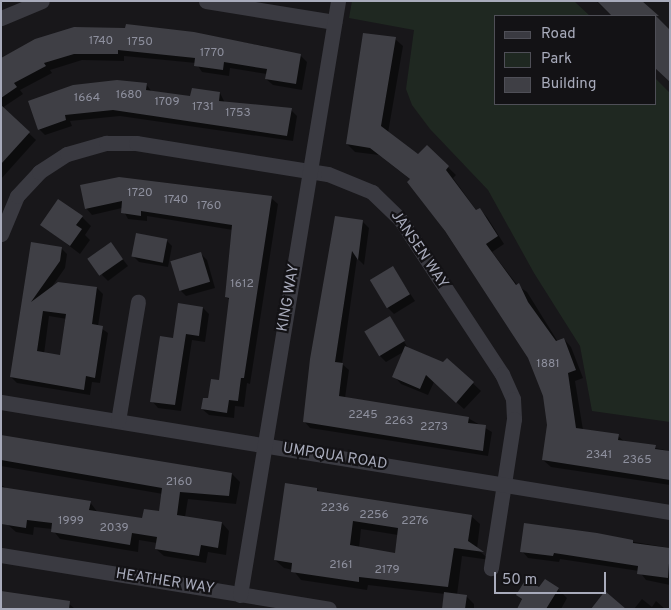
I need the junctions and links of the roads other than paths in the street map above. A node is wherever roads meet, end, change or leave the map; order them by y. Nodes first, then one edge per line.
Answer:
1 (42, 1) edge
2 (206, 1) edge
3 (338, 1) edge
4 (1, 18) edge
5 (334, 22) junction
6 (311, 171) junction
7 (1, 234) edge
8 (138, 302) dead end
9 (1, 402) edge
10 (118, 421) junction
11 (264, 446) junction
12 (505, 485) junction
13 (670, 512) edge
14 (1, 555) edge
15 (491, 568) dead end
16 (240, 595) junction
17 (329, 609) edge

1 - 4 street
2 - 5 street
3 - 5 street, KING WAY
5 - 6 street, KING WAY
6 - 7 street, JANSEN WAY
6 - 11 street, KING WAY
6 - 12 street, JANSEN WAY
8 - 10 street
9 - 10 street, UMPQUA ROAD
10 - 11 street, UMPQUA ROAD
11 - 12 street, UMPQUA ROAD
11 - 16 street, KING WAY
12 - 13 street, UMPQUA ROAD
12 - 15 street, JANSEN WAY
14 - 16 street, HEATHER WAY
16 - 17 street, HEATHER WAY

